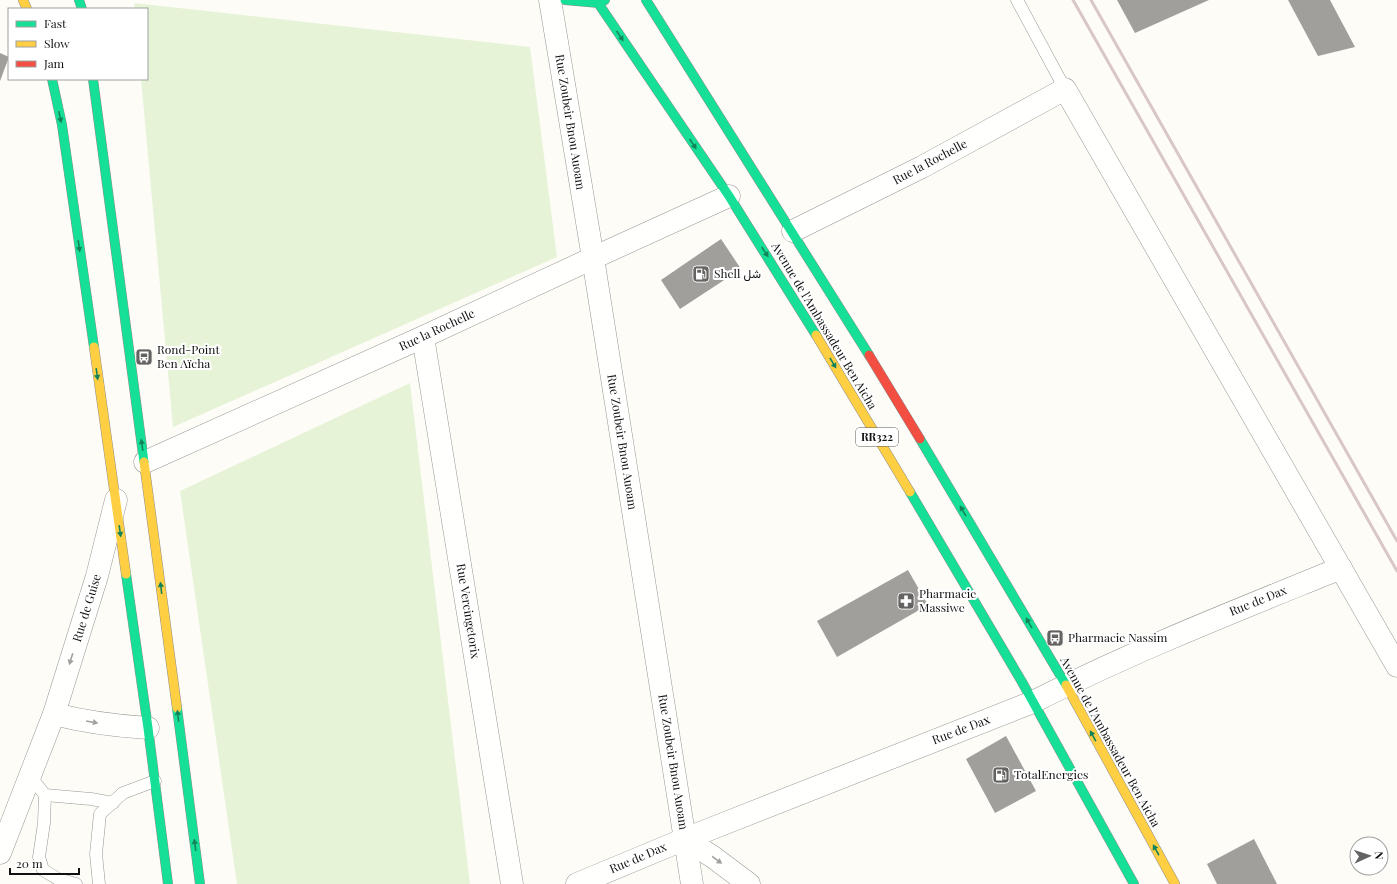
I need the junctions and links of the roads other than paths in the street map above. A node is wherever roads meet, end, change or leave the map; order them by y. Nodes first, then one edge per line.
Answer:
1 (550, 0) edge
2 (565, 0) edge
3 (646, 0) edge
4 (1017, 0) edge
5 (600, 1) edge
6 (52, 80) edge
7 (93, 80) edge
8 (1065, 89) junction
9 (729, 196) junction
10 (793, 231) junction
11 (593, 258) junction
12 (423, 337) junction
13 (145, 462) junction
14 (116, 500) junction
15 (1342, 568) junction
16 (1397, 666) edge
17 (1066, 686) junction
18 (1033, 702) junction
19 (54, 714) junction
20 (148, 728) junction
21 (30, 776) junction
22 (159, 781) junction
23 (45, 795) junction
24 (113, 803) junction
25 (685, 839) junction
26 (0, 853) edge
27 (76, 884) edge
28 (99, 884) edge
29 (168, 884) edge
30 (200, 884) edge
31 (512, 884) edge
32 (577, 884) edge
33 (692, 884) edge
34 (748, 884) edge
35 (1134, 884) edge
36 (1174, 884) edge

1 - 11 street, Rue Zoubeir Bnou Auoam
2 - 5 main road
3 - 10 main road, Avenue de l'Ambassadeur Ben Aicha / RR322
4 - 8 lane
5 -> 9 main road, Avenue de l'Ambassadeur Ben Aicha / RR322
6 -> 14 main road
13 -> 7 main road
8 - 10 street, Rue la Rochelle
8 - 15 street
9 - 11 street, Rue la Rochelle
9 -> 18 main road, Avenue de l'Ambassadeur Ben Aicha / RR322
17 -> 10 main road, Avenue de l'Ambassadeur Ben Aicha / RR322
11 - 12 street, Rue la Rochelle
11 - 25 street, Rue Zoubeir Bnou Auoam
12 - 13 street, Rue la Rochelle
12 - 31 street, Rue Vercingetorix
30 -> 13 main road
14 -> 19 street, Rue de Guise
14 -> 20 main road
15 - 16 street
15 - 17 street, Rue de Dax
17 - 18 street, Rue de Dax
36 -> 17 main road, Avenue de l'Ambassadeur Ben Aicha / RR322
18 - 25 street, Rue de Dax
18 - 35 main road, Avenue de l'Ambassadeur Ben Aicha / RR322
19 -> 20 street
19 - 21 street, Rue de Guise
20 - 22 main road
21 - 23 lane
21 - 26 street, Rue de Guise
22 - 24 lane
22 - 29 main road
23 - 24 lane
23 - 27 lane
24 - 28 lane
25 - 32 street, Rue de Dax
25 - 33 street, Rue Zoubeir Bnou Auoam
25 -> 34 street

